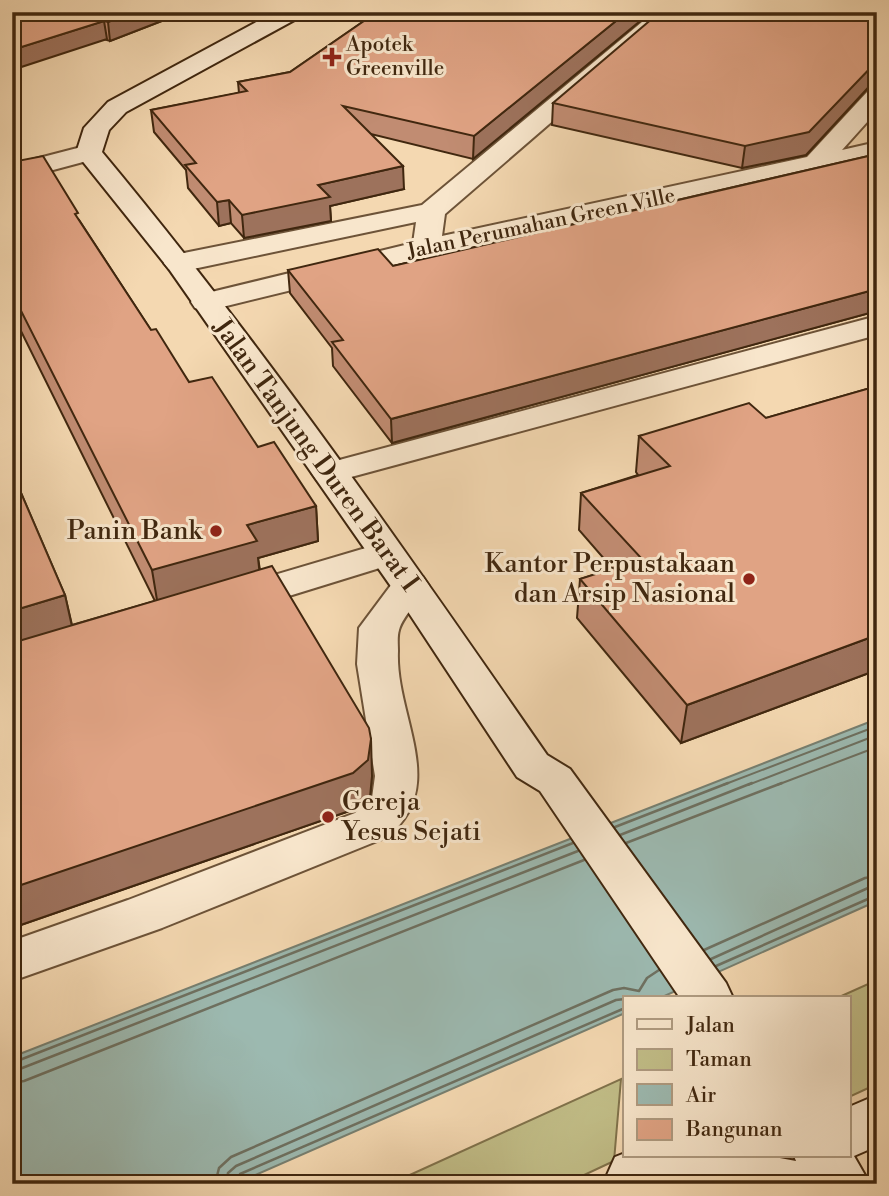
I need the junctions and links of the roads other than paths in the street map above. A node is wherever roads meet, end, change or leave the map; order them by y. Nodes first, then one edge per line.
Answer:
1 (292, 12) edge
2 (668, 12) edge
3 (877, 96) edge
4 (877, 150) edge
5 (89, 153) junction
6 (814, 165) junction
7 (12, 173) edge
8 (431, 211) junction
9 (427, 248) junction
10 (179, 263) junction
11 (206, 302) junction
12 (877, 325) edge
13 (329, 473) junction
14 (386, 554) junction
15 (410, 586) junction
16 (206, 608) edge
17 (540, 778) junction
18 (12, 961) edge
19 (674, 996) edge
20 (706, 996) edge
21 (877, 1119) edge
22 (850, 1132) edge
23 (823, 1158) edge
24 (636, 1171) edge
25 (789, 1184) edge
26 (843, 1184) edge

1 - 5 street
2 - 8 street
3 - 6 street
4 - 6 street, Jalan Perumahan Green Ville
5 - 7 street
5 - 10 street, Jalan Tanjung Duren Barat I
6 - 9 street, Jalan Perumahan Green Ville
8 - 9 street
8 - 10 street, Jalan Perumahan Green Ville
9 - 11 street, Jalan Perumahan Green Ville
10 - 11 street, Jalan Tanjung Duren Barat I
11 - 13 street, Jalan Tanjung Duren Barat I
12 - 13 street
13 - 14 street, Jalan Tanjung Duren Barat I
14 - 15 street, Jalan Tanjung Duren Barat I
14 - 16 street
15 - 17 street, Jalan Tanjung Duren Barat I
15 - 18 street
17 - 19 street, Jalan Tanjung Duren Barat I
17 - 20 street, Jalan Tanjung Duren Barat I
21 - 22 street
23 - 26 street
24 - 25 street

